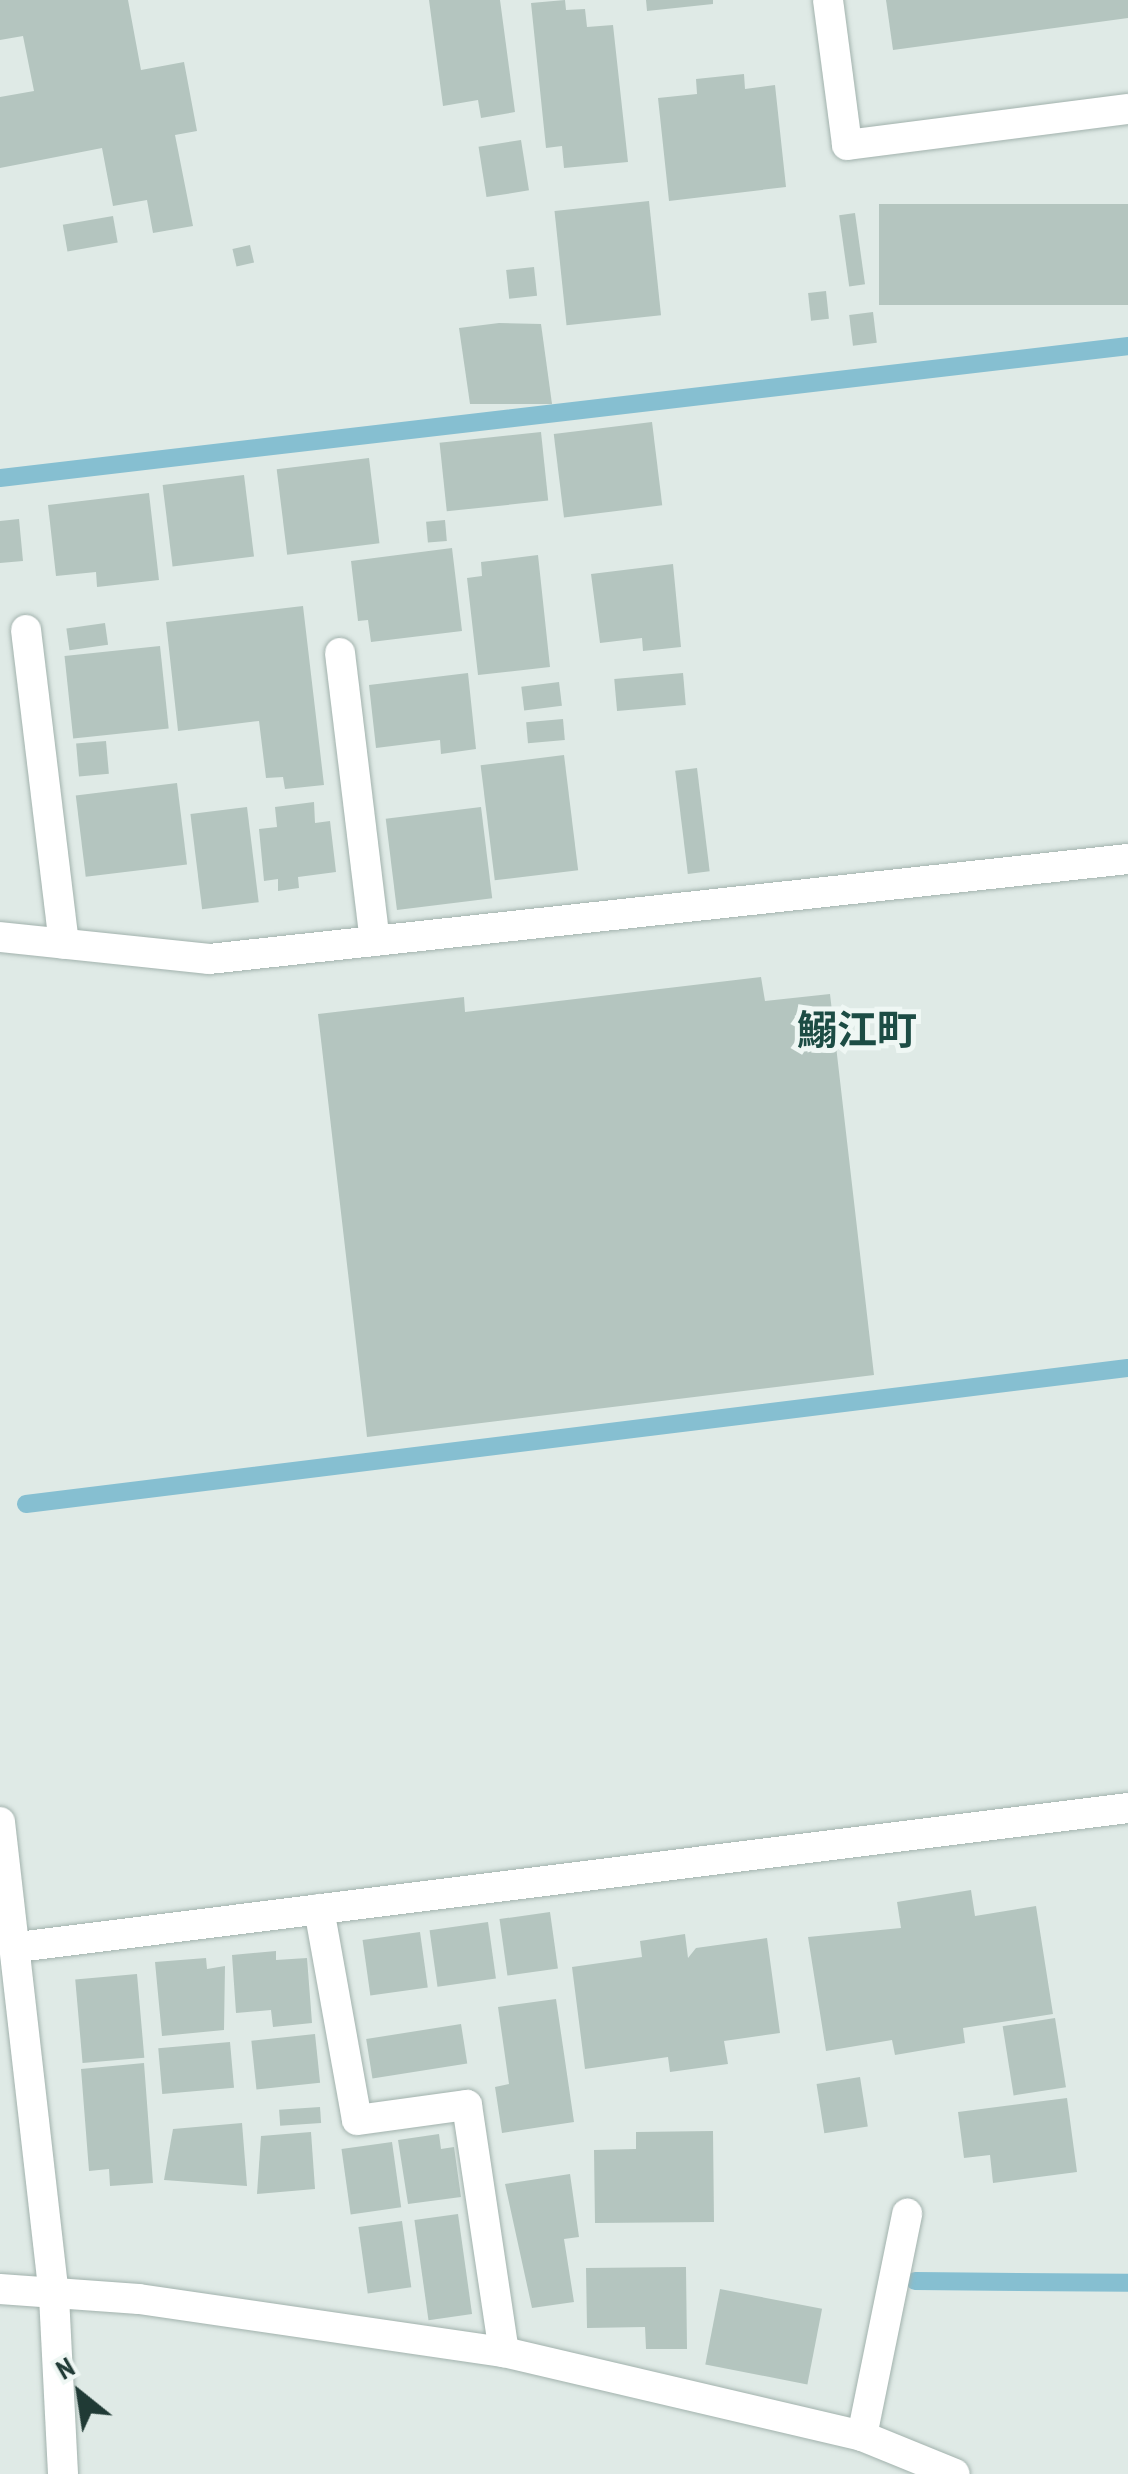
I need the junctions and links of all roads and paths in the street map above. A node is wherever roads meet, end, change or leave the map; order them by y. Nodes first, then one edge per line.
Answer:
1 (828, 0) edge
2 (1128, 109) edge
3 (26, 630) dead end
4 (340, 653) dead end
5 (1128, 859) edge
6 (0, 938) edge
7 (375, 941) junction
8 (64, 944) junction
9 (1128, 1808) edge
10 (0, 1822) edge
11 (319, 1910) junction
12 (18, 1946) junction
13 (908, 2214) dead end
14 (0, 2289) edge
15 (54, 2296) junction
16 (504, 2352) junction
17 (862, 2436) junction
18 (63, 2474) edge
19 (955, 2474) edge

1 - 2 street
3 - 8 street
4 - 7 street
5 - 7 street
6 - 8 street
7 - 8 street
9 - 11 street
10 - 12 street
11 - 12 street
11 - 16 street
12 - 15 street
13 - 17 street
14 - 15 street
15 - 16 street
15 - 18 street
16 - 17 street
17 - 19 street

